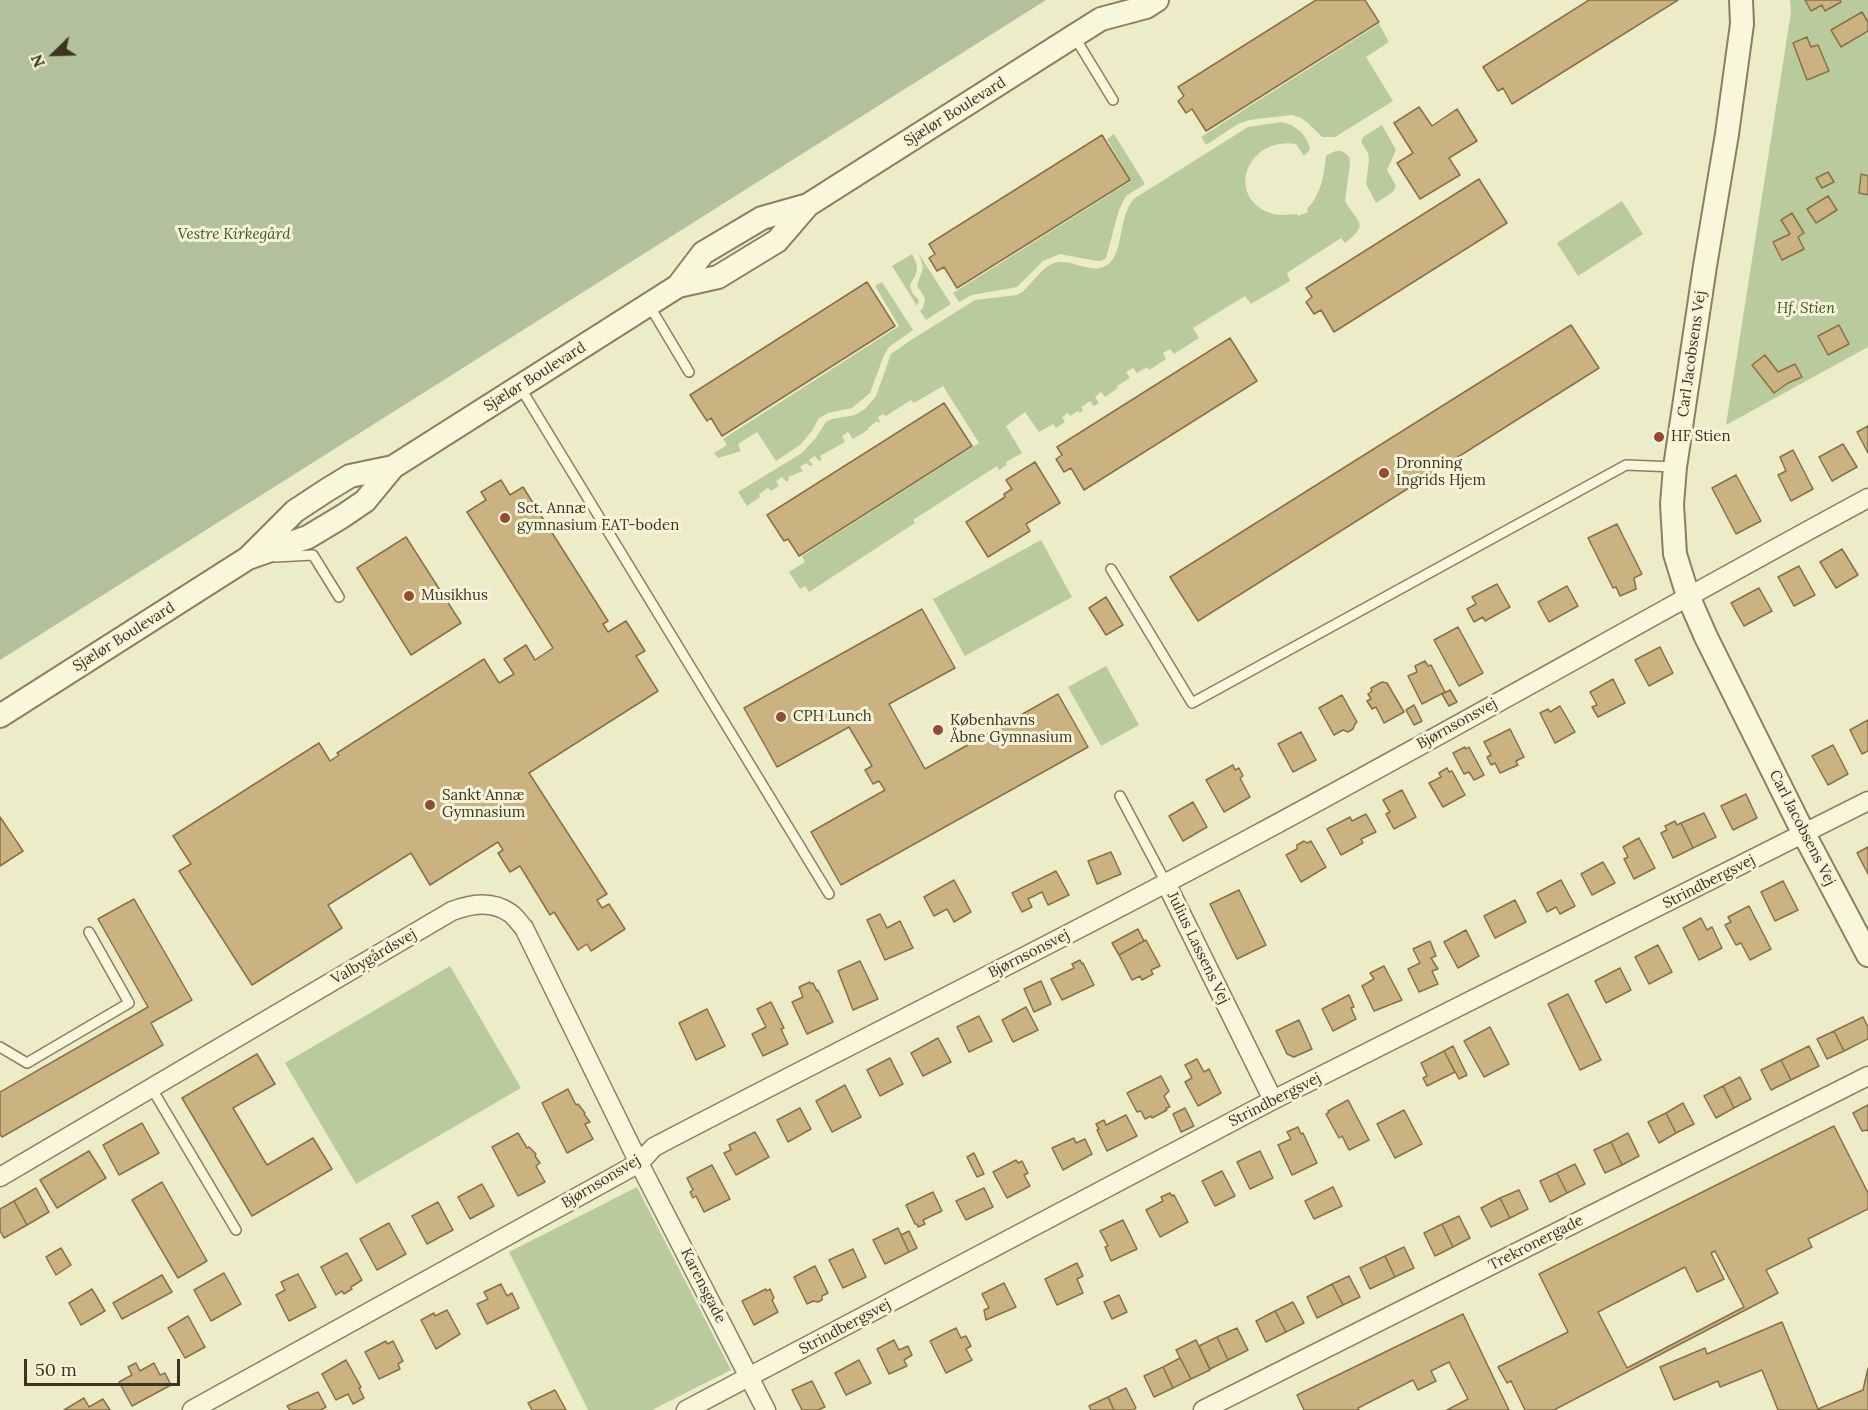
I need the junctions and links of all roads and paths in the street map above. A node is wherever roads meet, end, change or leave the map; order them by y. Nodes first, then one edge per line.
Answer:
1 (1119, 0) edge
2 (1157, 0) edge
3 (1741, 0) edge
4 (1101, 19) junction
5 (1074, 36) junction
6 (1113, 100) dead end
7 (649, 305) junction
8 (689, 372) dead end
9 (520, 387) junction
10 (1675, 467) junction
11 (1868, 498) edge
12 (248, 558) junction
13 (1111, 569) dead end
14 (1688, 596) junction
15 (339, 597) dead end
16 (0, 716) edge
17 (1120, 796) dead end
18 (1868, 801) edge
19 (1804, 834) junction
20 (1166, 883) junction
21 (829, 894) dead end
22 (89, 932) dead end
23 (1868, 955) edge
24 (0, 1047) edge
25 (1868, 1076) edge
26 (153, 1089) junction
27 (1273, 1100) junction
28 (639, 1163) junction
29 (0, 1177) edge
30 (236, 1230) dead end
31 (749, 1377) junction
32 (192, 1410) edge
33 (686, 1410) edge
34 (766, 1410) edge
35 (1203, 1410) edge

1 - 4 street, Sjælør Boulevard
2 - 4 street, Sjælør Boulevard
3 - 10 street, Carl Jacobsens Vej
4 - 5 street, Sjælør Boulevard
5 - 6 lane
5 - 7 street, Sjælør Boulevard
7 - 8 lane
7 - 9 street, Sjælør Boulevard
9 - 12 street, Sjælør Boulevard
9 - 21 lane
10 - 13 lane
10 - 14 street, Carl Jacobsens Vej
11 - 14 street, Bjørnsonsvej
12 - 15 lane
12 - 16 street, Sjælør Boulevard
14 - 19 street, Carl Jacobsens Vej
14 - 20 street, Bjørnsonsvej
17 - 20 lane, Julius Lassens Vej
18 - 19 street, Strindbergsvej
19 - 23 street, Carl Jacobsens Vej
19 - 27 street, Strindbergsvej
20 - 27 street, Julius Lassens Vej
20 - 28 street, Bjørnsonsvej
22 - 24 lane
25 - 35 street, Trekronergade
26 - 28 street, Valbygårdsvej
26 - 29 street, Valbygårdsvej
26 - 30 lane
27 - 31 street, Strindbergsvej
28 - 31 street, Karensgade
28 - 32 street, Bjørnsonsvej
31 - 33 street, Strindbergsvej
31 - 34 street, Karensgade

